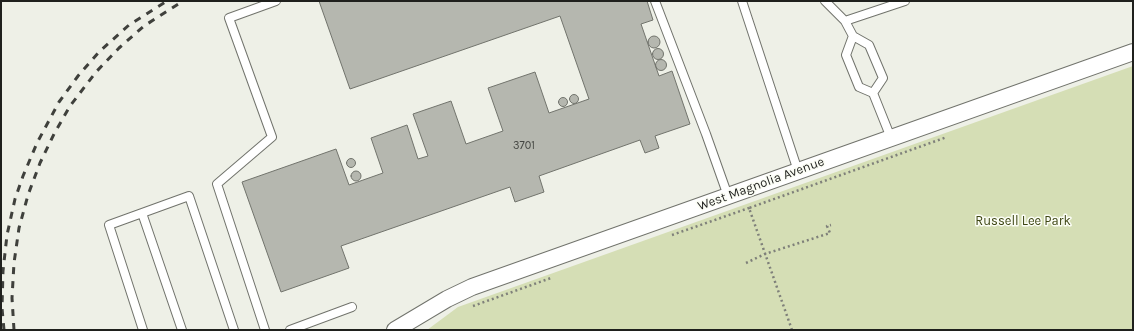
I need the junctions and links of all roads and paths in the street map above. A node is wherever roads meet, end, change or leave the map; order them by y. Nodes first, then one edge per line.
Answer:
1 (276, 1) edge
2 (655, 1) edge
3 (742, 1) edge
4 (825, 1) edge
5 (905, 1) edge
6 (845, 21) junction
7 (853, 36) junction
8 (1133, 52) edge
9 (873, 93) junction
10 (952, 135) dead end
11 (891, 138) junction
12 (798, 171) junction
13 (728, 196) junction
14 (749, 208) junction
15 (142, 213) junction
16 (831, 225) dead end
17 (669, 236) dead end
18 (765, 254) junction
19 (746, 262) dead end
20 (554, 276) dead end
21 (352, 307) dead end
22 (467, 309) dead end
23 (143, 330) edge
24 (182, 330) edge
25 (234, 330) edge
26 (265, 330) edge
27 (290, 330) edge
28 (395, 330) edge
29 (792, 330) edge

1 - 26 lane
2 - 13 lane
3 - 12 lane
4 - 6 lane
5 - 6 lane
6 - 7 lane
7 - 9 lane
7 - 9 lane
8 - 11 street, West Magnolia Avenue
9 - 11 lane
10 - 14 path
11 - 12 street, West Magnolia Avenue
12 - 13 street, West Magnolia Avenue
13 - 28 street, West Magnolia Avenue
14 - 17 path
14 - 18 path
15 - 23 lane
15 - 24 lane
15 - 25 lane
16 - 18 path
18 - 19 path
18 - 29 path
20 - 22 path
21 - 27 lane

